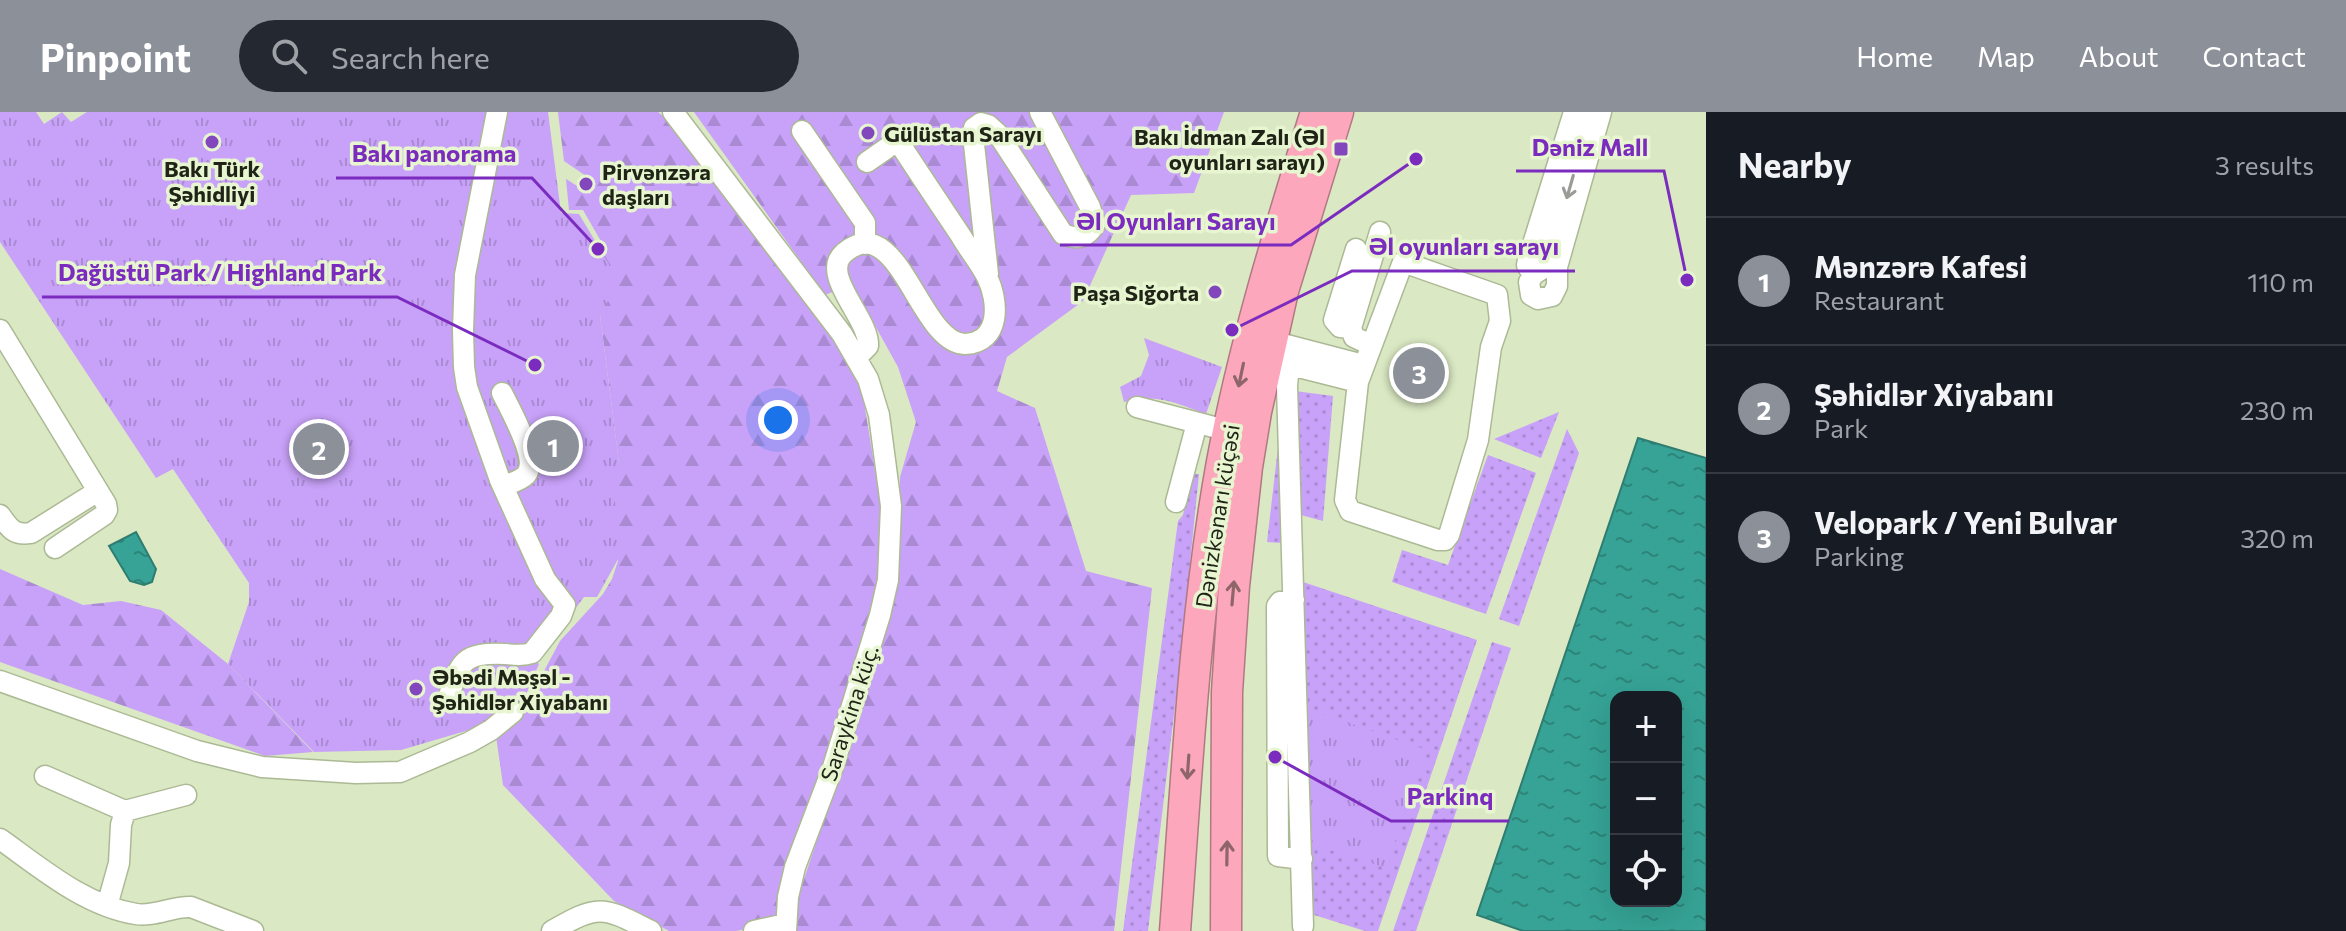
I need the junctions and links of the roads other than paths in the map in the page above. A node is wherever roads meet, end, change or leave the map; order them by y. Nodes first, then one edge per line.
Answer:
1 (497, 112) edge
2 (673, 112) edge
3 (1040, 112) edge
4 (1316, 112) edge
5 (1338, 112) edge
6 (1562, 112) edge
7 (1574, 112) edge
8 (1591, 112) edge
9 (1601, 112) edge
10 (978, 117) edge
11 (802, 131) dead end
12 (867, 162) dead end
13 (1380, 232) dead end
14 (865, 244) junction
15 (1356, 249) dead end
16 (1514, 262) dead end
17 (1533, 275) junction
18 (988, 279) junction
19 (1351, 328) junction
20 (0, 330) edge
21 (1371, 345) junction
22 (1276, 355) junction
23 (857, 357) junction
24 (1360, 373) junction
25 (502, 393) dead end
26 (1137, 407) dead end
27 (1197, 423) junction
28 (1229, 431) junction
29 (503, 486) junction
30 (98, 491) junction
31 (1176, 502) dead end
32 (0, 515) edge
33 (55, 548) dead end
34 (0, 681) edge
35 (448, 699) dead end
36 (513, 712) dead end
37 (45, 776) dead end
38 (186, 795) dead end
39 (125, 811) junction
40 (0, 839) edge
41 (107, 906) junction
42 (1303, 926) dead end
43 (786, 928) edge
44 (253, 931) edge
45 (552, 931) edge
46 (651, 931) edge
47 (754, 931) edge
48 (1175, 931) edge
49 (1226, 931) edge

1 - 29 street
2 - 23 street
3 - 10 street
4 -> 28 highway, Dənizkənarı küçəsi
5 - 22 highway, Dənizkənarı küçəsi
6 - 16 street
7 - 17 street
8 -> 17 street
9 - 17 street
10 - 18 street
11 - 14 street
12 - 18 street
13 - 19 street
14 - 18 street
14 - 23 street
15 - 19 street
19 - 21 street
20 - 30 street
21 - 24 street
21 - 24 street
22 - 24 street
22 - 24 street
22 - 42 street
49 -> 22 highway, Dənizkənarı küçəsi
23 - 43 street, Saraykina küç.
25 - 29 street
26 - 27 street
27 - 28 street
27 - 31 street
28 -> 48 highway, Dənizkənarı küçəsi
29 - 35 street
30 - 32 street
30 - 33 street
34 - 36 street
37 - 39 street
38 - 39 street
39 - 41 street
40 - 41 street
41 - 44 street
43 - 47 street
45 - 46 street

